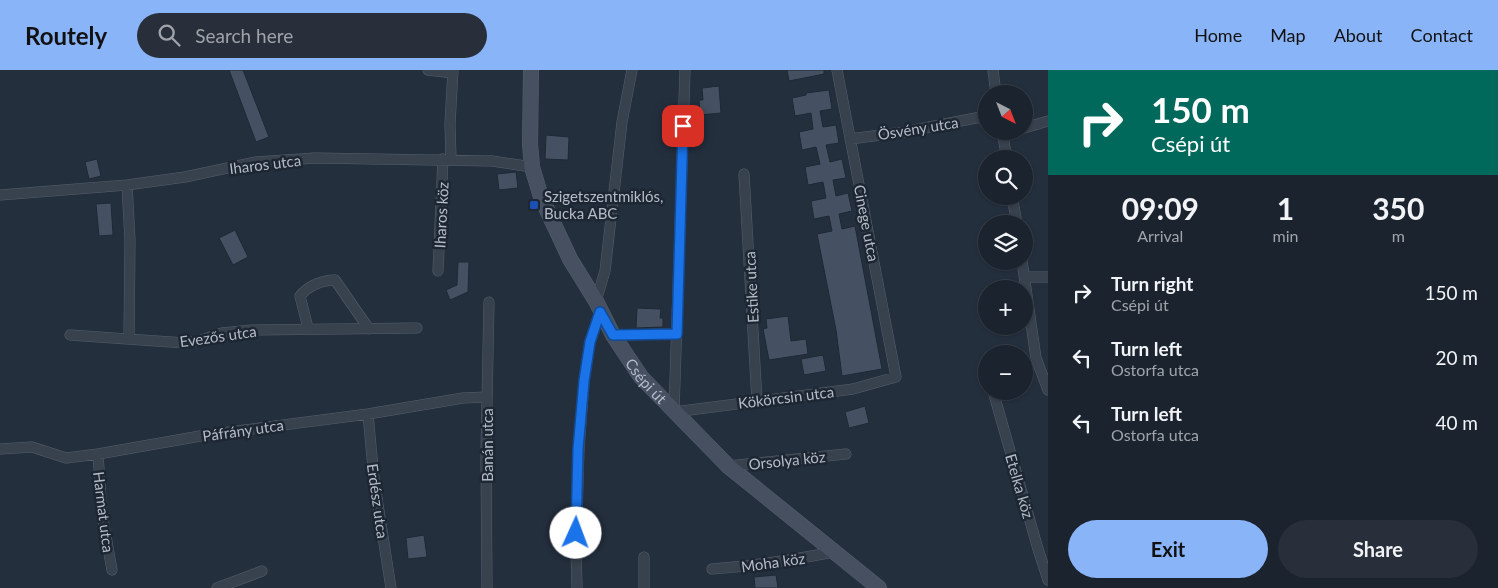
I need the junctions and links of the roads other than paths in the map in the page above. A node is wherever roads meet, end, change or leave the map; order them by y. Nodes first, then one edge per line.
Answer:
1 (428, 70) edge
2 (531, 70) edge
3 (632, 70) edge
4 (685, 70) edge
5 (837, 70) edge
6 (993, 70) edge
7 (453, 71) edge
8 (995, 85) edge
9 (978, 118) edge
10 (1048, 120) edge
11 (1033, 125) edge
12 (850, 139) junction
13 (447, 159) junction
14 (532, 167) junction
15 (744, 174) dead end
16 (128, 185) junction
17 (0, 195) edge
18 (1024, 270) edge
19 (438, 271) dead end
20 (1025, 277) junction
21 (1048, 277) edge
22 (488, 302) dead end
23 (598, 306) junction
24 (308, 328) junction
25 (417, 328) dead end
26 (370, 329) junction
27 (677, 334) junction
28 (70, 335) dead end
29 (613, 335) junction
30 (129, 339) junction
31 (896, 377) joint
32 (1048, 390) edge
33 (487, 397) junction
34 (757, 400) junction
35 (996, 400) edge
36 (674, 412) junction
37 (368, 414) junction
38 (0, 449) edge
39 (98, 454) junction
40 (846, 454) dead end
41 (728, 466) junction
42 (833, 552) junction
43 (644, 557) dead end
44 (712, 569) dead end
45 (112, 570) dead end
46 (262, 571) dead end
47 (1048, 580) edge
48 (217, 588) edge
49 (391, 588) edge
50 (487, 588) edge
51 (577, 588) edge
52 (644, 588) edge
53 (879, 588) edge

1 - 7 street
2 - 14 street, Csépi út
3 - 23 street
4 - 27 street
5 - 12 street, Cinege utca
6 - 8 street
7 - 13 street, Iharos köz
9 - 12 street, Ösvény utca
10 - 11 street
12 - 31 street, Cinege utca
13 - 14 street, Iharos utca
13 - 16 street, Iharos utca
13 - 19 street, Iharos köz
14 - 23 street, Csépi út
15 - 34 street, Estike utca
16 - 17 street, Iharos utca
16 - 30 street
18 - 20 street
20 - 21 street
20 - 32 street
22 - 33 street, Banán utca
23 - 29 street, Csépi út
23 - 51 street
24 - 26 street, Evezős utca
24 - 26 street
24 - 30 street, Evezős utca
25 - 26 street, Evezős utca
27 - 29 street
27 - 36 street
28 - 30 street, Evezős utca
29 - 36 street, Csépi út
31 - 34 street, Kökörcsin utca
33 - 37 street, Páfrány utca
33 - 50 street, Banán utca
34 - 36 street, Kökörcsin utca
35 - 47 street, Etelka köz
36 - 41 street, Csépi út
37 - 39 street, Páfrány utca
37 - 49 street, Erdész utca
38 - 39 street, Páfrány utca
39 - 45 street, Harmat utca
40 - 41 street, Orsolya köz
41 - 42 street, Csépi út
42 - 44 street, Moha köz
42 - 53 street, Csépi út
43 - 52 street
46 - 48 street

